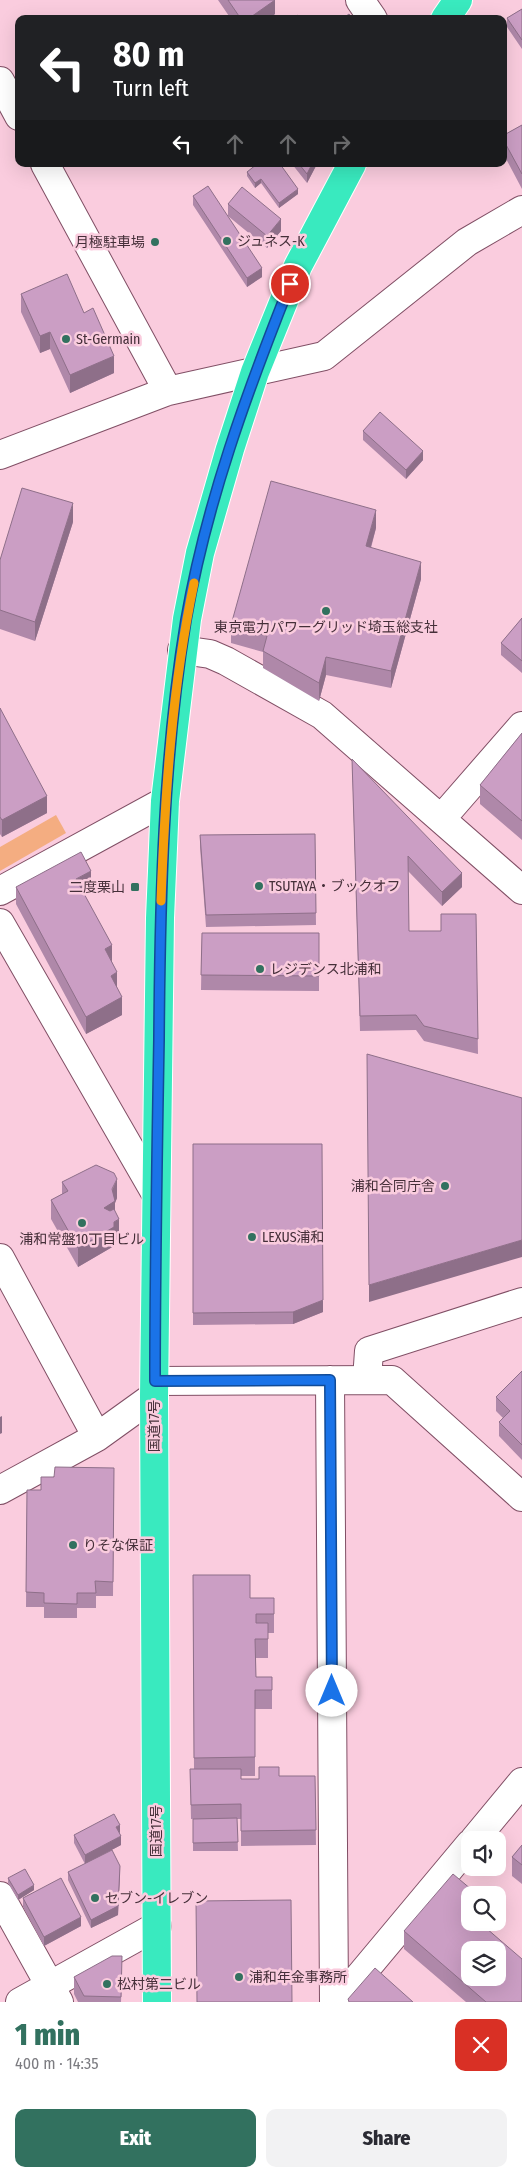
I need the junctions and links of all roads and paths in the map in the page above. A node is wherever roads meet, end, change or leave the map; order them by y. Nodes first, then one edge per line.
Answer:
1 (360, 0) edge
2 (458, 0) edge
3 (370, 15) edge
4 (448, 15) edge
5 (0, 81) edge
6 (15, 109) edge
7 (47, 167) edge
8 (350, 167) edge
9 (522, 210) edge
10 (255, 372) junction
11 (168, 391) junction
12 (1, 454) edge
13 (182, 650) junction
14 (522, 726) edge
15 (165, 801) junction
16 (441, 819) junction
17 (522, 890) edge
18 (0, 891) edge
19 (0, 923) edge
20 (156, 1194) junction
21 (0, 1258) edge
22 (522, 1302) edge
23 (330, 1380) junction
24 (367, 1380) junction
25 (154, 1388) junction
26 (97, 1437) junction
27 (0, 1490) edge
28 (522, 1497) edge
29 (522, 1782) edge
30 (481, 1831) edge
31 (461, 1855) edge
32 (0, 1896) edge
33 (156, 1926) junction
34 (54, 1994) edge
35 (20, 2002) edge
36 (156, 2002) edge
37 (336, 2002) edge

1 - 3 street
2 - 4 highway
5 - 6 street
7 - 11 street
8 - 10 highway, 国道17号
9 - 10 street
10 - 11 street
10 - 13 highway, 国道17号
11 - 12 street
13 - 15 highway, 国道17号
13 - 16 street
14 - 16 street
15 - 18 street
15 - 20 highway, 国道17号
16 - 17 street
19 - 20 street
20 - 25 highway, 国道17号
21 - 26 street
22 - 24 street
23 - 24 street
23 - 25 street
23 - 37 street
24 - 28 street
25 - 26 street
25 - 33 highway, 国道17号
26 - 27 street
29 - 30 street
31 - 37 street
32 - 34 street
33 - 34 street
33 - 36 highway, 国道17号
34 - 35 street

